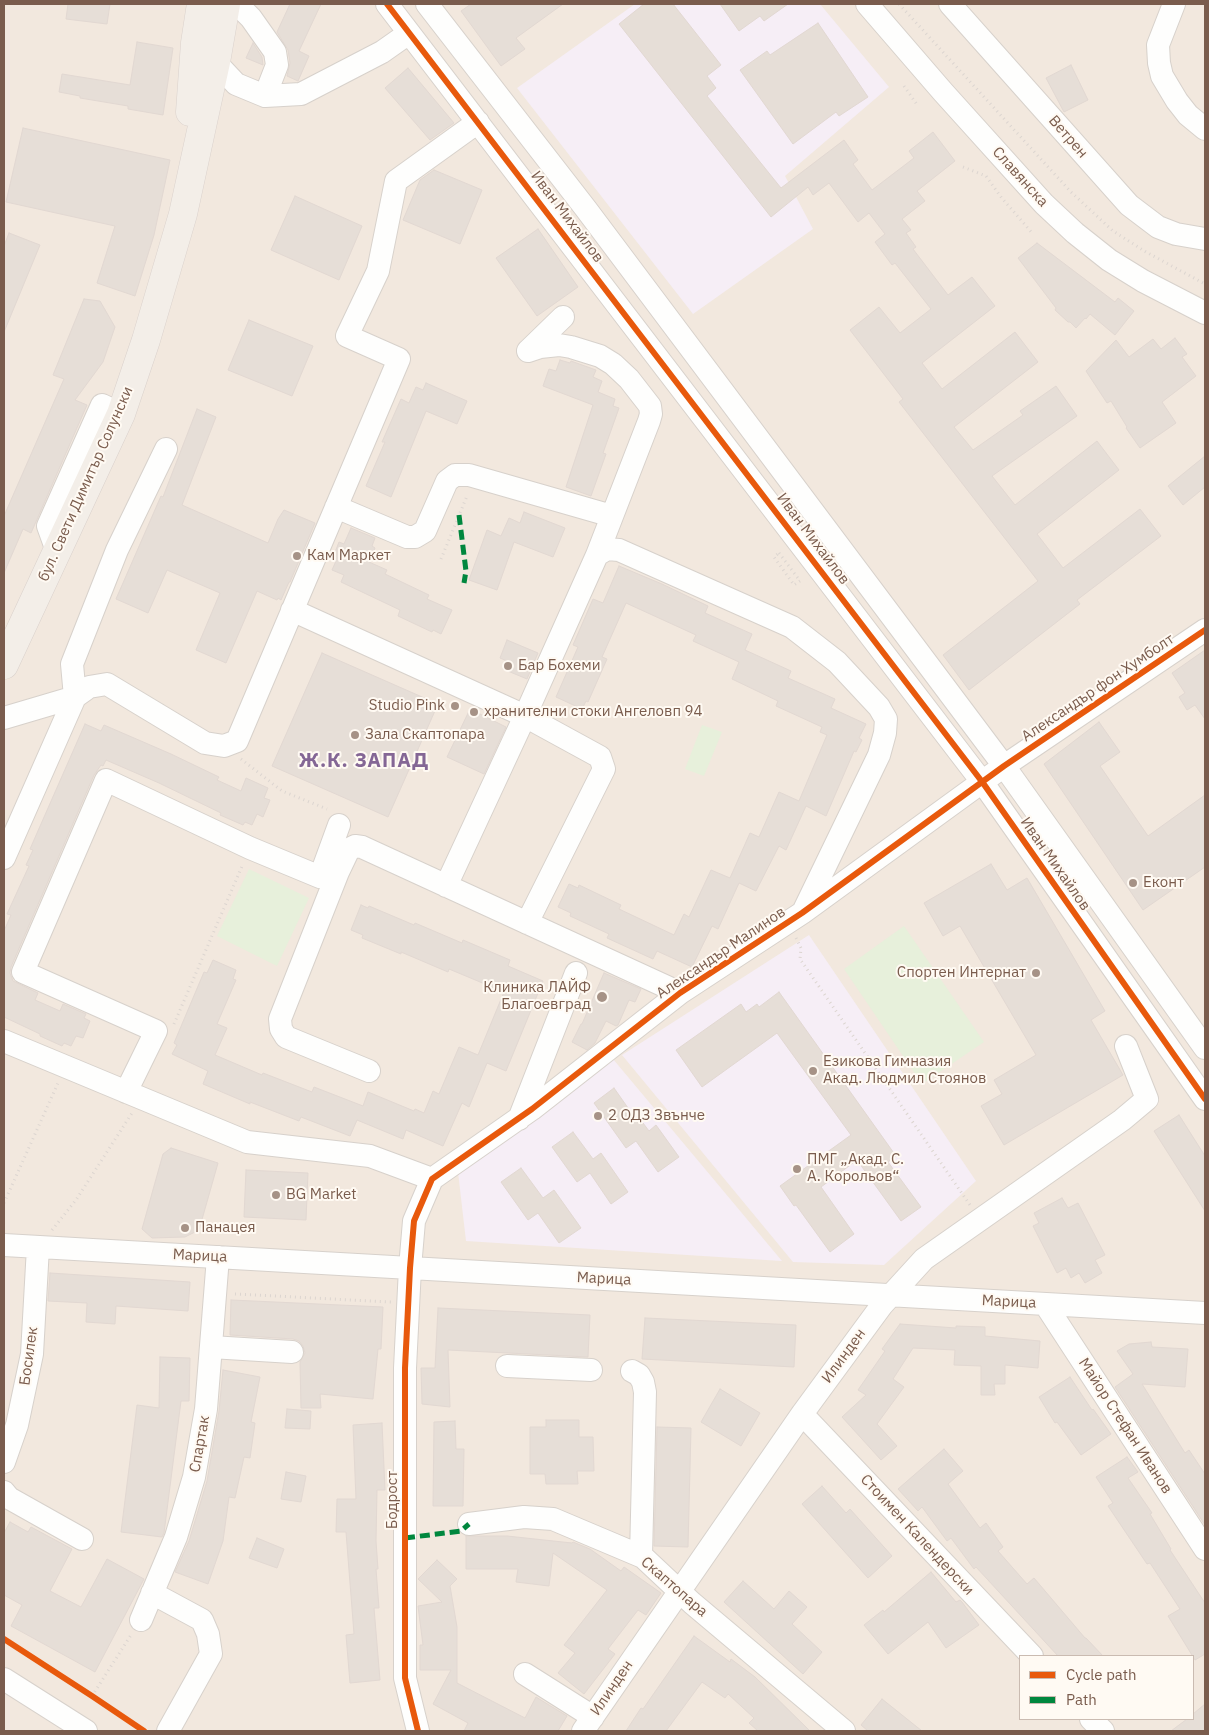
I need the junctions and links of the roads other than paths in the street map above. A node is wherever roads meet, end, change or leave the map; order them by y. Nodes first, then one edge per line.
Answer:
1 (194, 4) edge
2 (202, 4) edge
3 (226, 4) edge
4 (237, 4) edge
5 (387, 4) edge
6 (427, 4) edge
7 (867, 4) edge
8 (950, 4) edge
9 (1174, 4) edge
10 (409, 33) junction
11 (196, 43) junction
12 (216, 62) junction
13 (265, 96) junction
14 (478, 122) junction
15 (1205, 129) edge
16 (183, 214) junction
17 (1205, 239) edge
18 (1205, 313) edge
19 (563, 316) dead end
20 (166, 449) dead end
21 (336, 507) junction
22 (612, 516) junction
23 (597, 555) junction
24 (292, 610) junction
25 (1205, 630) edge
26 (4, 665) edge
27 (75, 697) junction
28 (525, 716) junction
29 (4, 718) edge
30 (1004, 766) junction
31 (983, 782) junction
32 (339, 825) road end
33 (4, 858) edge
34 (329, 874) junction
35 (446, 886) junction
36 (802, 912) junction
37 (527, 923) junction
38 (576, 974) dead end
39 (680, 993) junction
40 (4, 1041) edge
41 (1126, 1046) dead end
42 (1205, 1048) edge
43 (369, 1071) dead end
44 (126, 1092) junction
45 (1205, 1099) edge
46 (519, 1119) junction
47 (432, 1179) junction
48 (4, 1245) edge
49 (38, 1247) junction
50 (218, 1257) junction
51 (410, 1268) junction
52 (892, 1295) junction
53 (1044, 1304) junction
54 (1205, 1313) edge
55 (211, 1348) junction
56 (292, 1352) dead end
57 (507, 1366) dead end
58 (591, 1370) dead end
59 (632, 1371) dead end
60 (802, 1414) junction
61 (4, 1462) edge
62 (4, 1492) edge
63 (470, 1524) dead end
64 (82, 1539) dead end
65 (1205, 1549) edge
66 (641, 1556) junction
67 (678, 1591) junction
68 (152, 1594) junction
69 (141, 1620) road end
70 (1031, 1655) edge
71 (525, 1674) dead end
72 (4, 1679) edge
73 (1092, 1720) edge
74 (588, 1724) edge
75 (86, 1731) edge
76 (168, 1731) edge
77 (418, 1731) edge
78 (844, 1731) edge
79 (1103, 1731) edge

1 - 11 main road
2 - 11 main road, бул. Свети Димитър Солунски
3 - 12 main road, бул. Свети Димитър Солунски
4 - 13 street
5 - 10 street, Иван Михайлов
6 - 30 street, Иван Михайлов
7 - 18 street, Славянска
8 - 17 street, Ветрен
9 - 15 street
10 - 13 street
10 - 14 street, Иван Михайлов
11 - 12 street
11 - 16 main road, бул. Свети Димитър Солунски
12 - 13 street
12 - 16 main road, бул. Свети Димитър Солунски
14 - 21 street
14 - 31 street, Иван Михайлов
16 - 26 main road, бул. Свети Димитър Солунски
19 - 22 street
20 - 27 street
21 - 22 street
21 - 24 street
22 - 23 street
23 - 28 street
23 - 36 street
24 - 27 street
24 - 28 street
25 - 30 street, Александър фон Хумболт
27 - 29 street
27 - 33 street
28 - 35 street
28 - 37 street
30 - 31 street, Александър Малинов
30 - 42 street, Иван Михайлов
31 - 36 street, Александър Малинов
31 - 45 street, Иван Михайлов
32 - 34 street
34 - 35 street
34 - 43 street
34 - 44 street
35 - 37 street
36 - 39 street, Александър Малинов
37 - 39 street
38 - 46 street
39 - 46 street, Александър Малинов
40 - 44 street
41 - 52 street, Илинден
44 - 47 street
46 - 47 street, Александър Малинов
47 - 51 street
48 - 49 street, Марица
49 - 50 street, Марица
49 - 61 street, Босилек
50 - 51 street, Марица
50 - 55 street, Спартак
51 - 52 street, Марица
51 - 77 street, Бодрост
52 - 53 street, Марица
52 - 60 street, Илинден
53 - 54 street, Марица
53 - 65 street, Майор Стефан Иванов
55 - 56 street
55 - 68 street, Спартак
57 - 58 street
59 - 66 street
60 - 67 street, Илинден
60 - 70 street, Стоимен Календерски
62 - 64 street
63 - 66 street, Скаптопара
66 - 67 street, Скаптопара
67 - 74 street, Илинден
67 - 78 street, Скаптопара
68 - 69 street, Спартак
68 - 76 street
71 - 74 street
72 - 75 street
73 - 79 street

